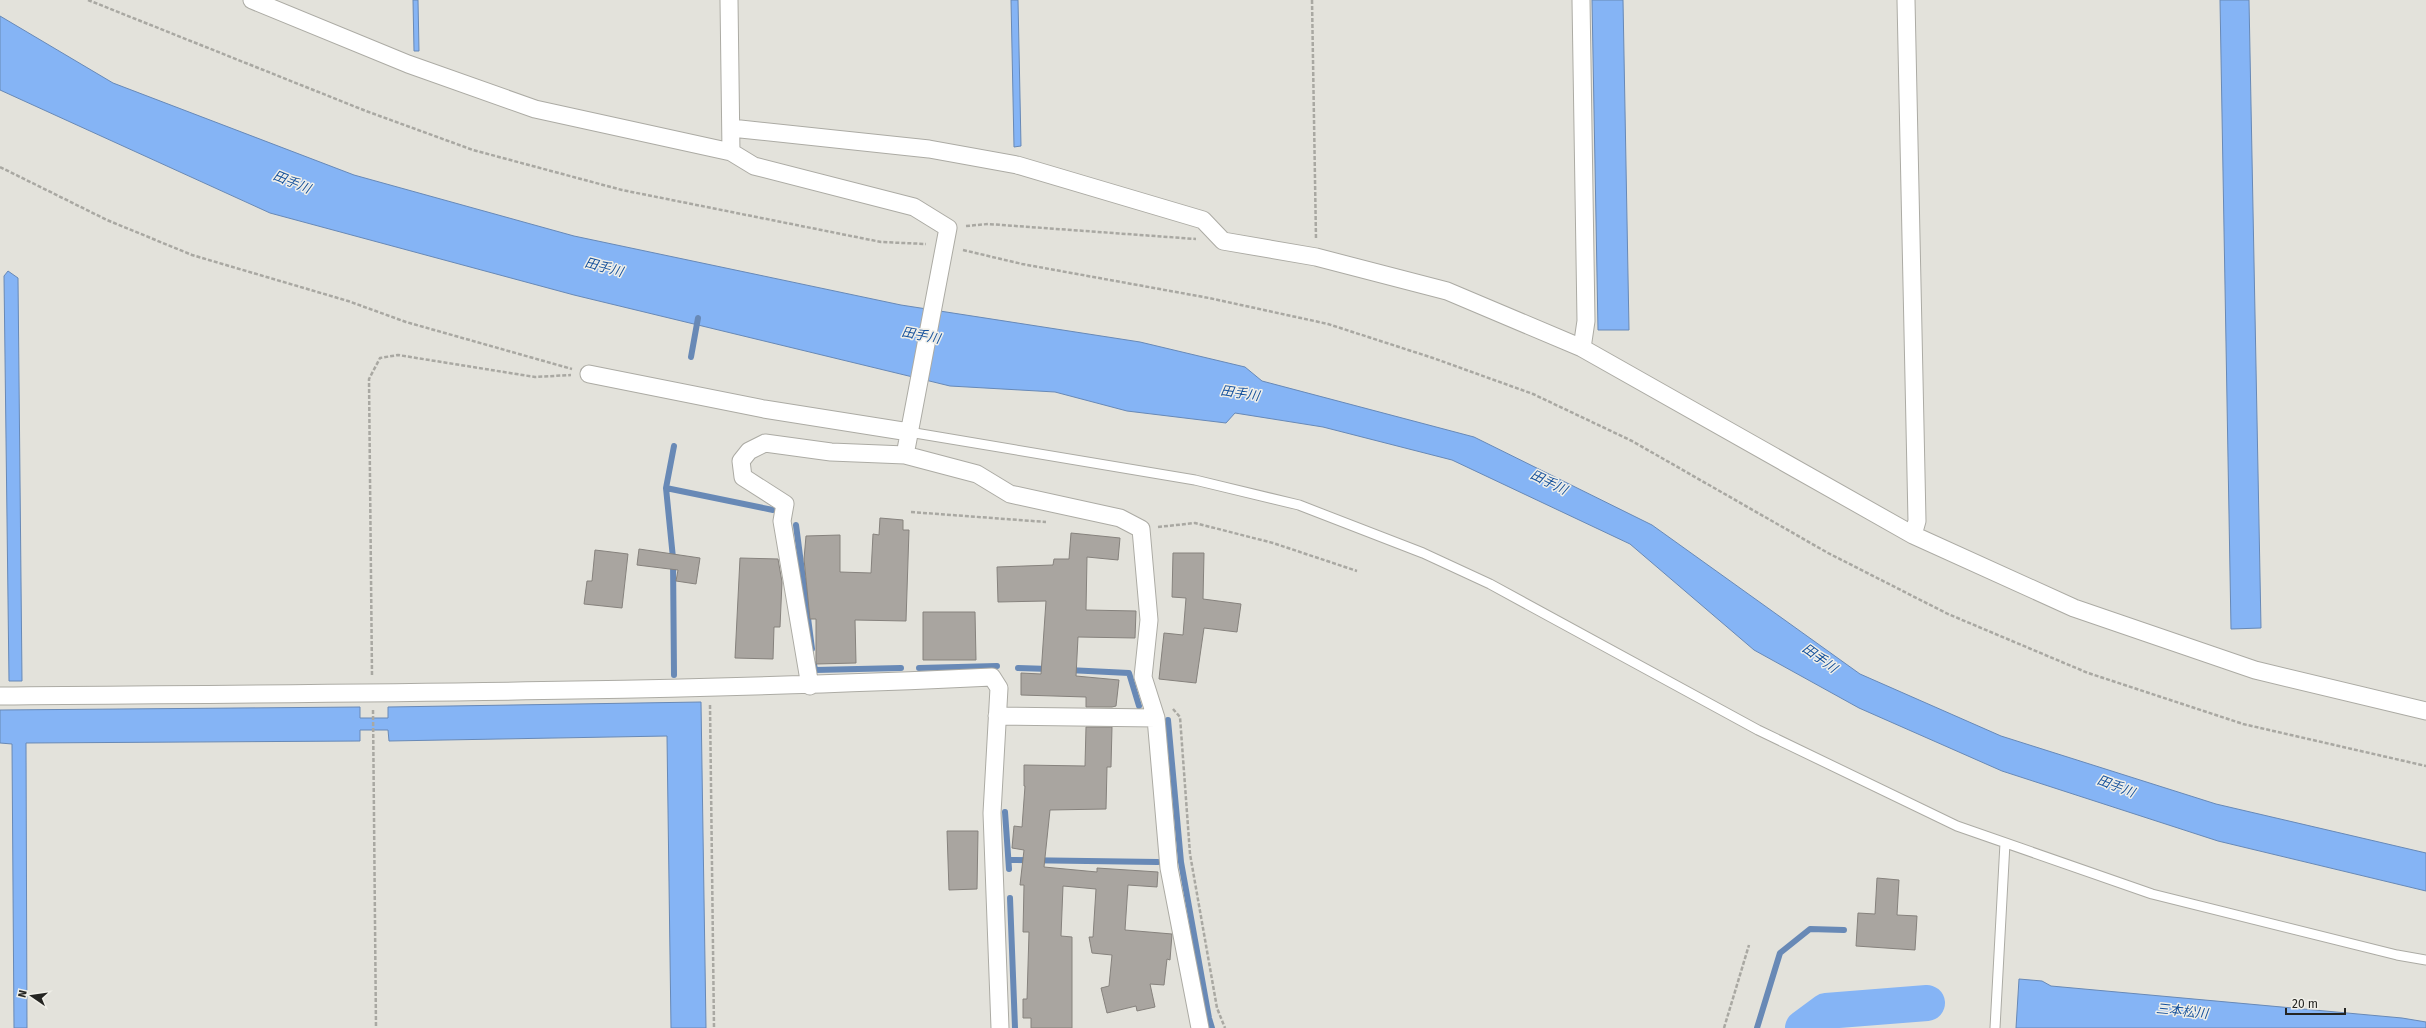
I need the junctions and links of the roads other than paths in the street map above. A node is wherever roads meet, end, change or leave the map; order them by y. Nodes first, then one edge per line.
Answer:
1 (252, 0) edge
2 (729, 0) edge
3 (1581, 0) edge
4 (1906, 0) edge
5 (731, 128) junction
6 (731, 152) junction
7 (1582, 348) junction
8 (590, 374) road end
9 (910, 426) junction
10 (904, 455) junction
11 (1913, 535) junction
12 (810, 686) junction
13 (0, 696) edge
14 (2426, 711) edge
15 (997, 716) junction
16 (1156, 718) junction
17 (2005, 843) junction
18 (2426, 960) edge
19 (1000, 1028) edge
20 (1200, 1028) edge
21 (1995, 1028) edge

1 - 6 street
2 - 5 street
3 - 7 street
4 - 11 street
5 - 6 street
5 - 7 street
6 - 9 street
7 - 11 street
8 - 9 street
9 - 10 street
9 - 17 lane
10 - 12 street
10 - 16 street
11 - 14 street
12 - 13 street
12 - 15 street
15 - 16 street
15 - 19 street
16 - 20 street
17 - 18 lane
17 - 21 lane

